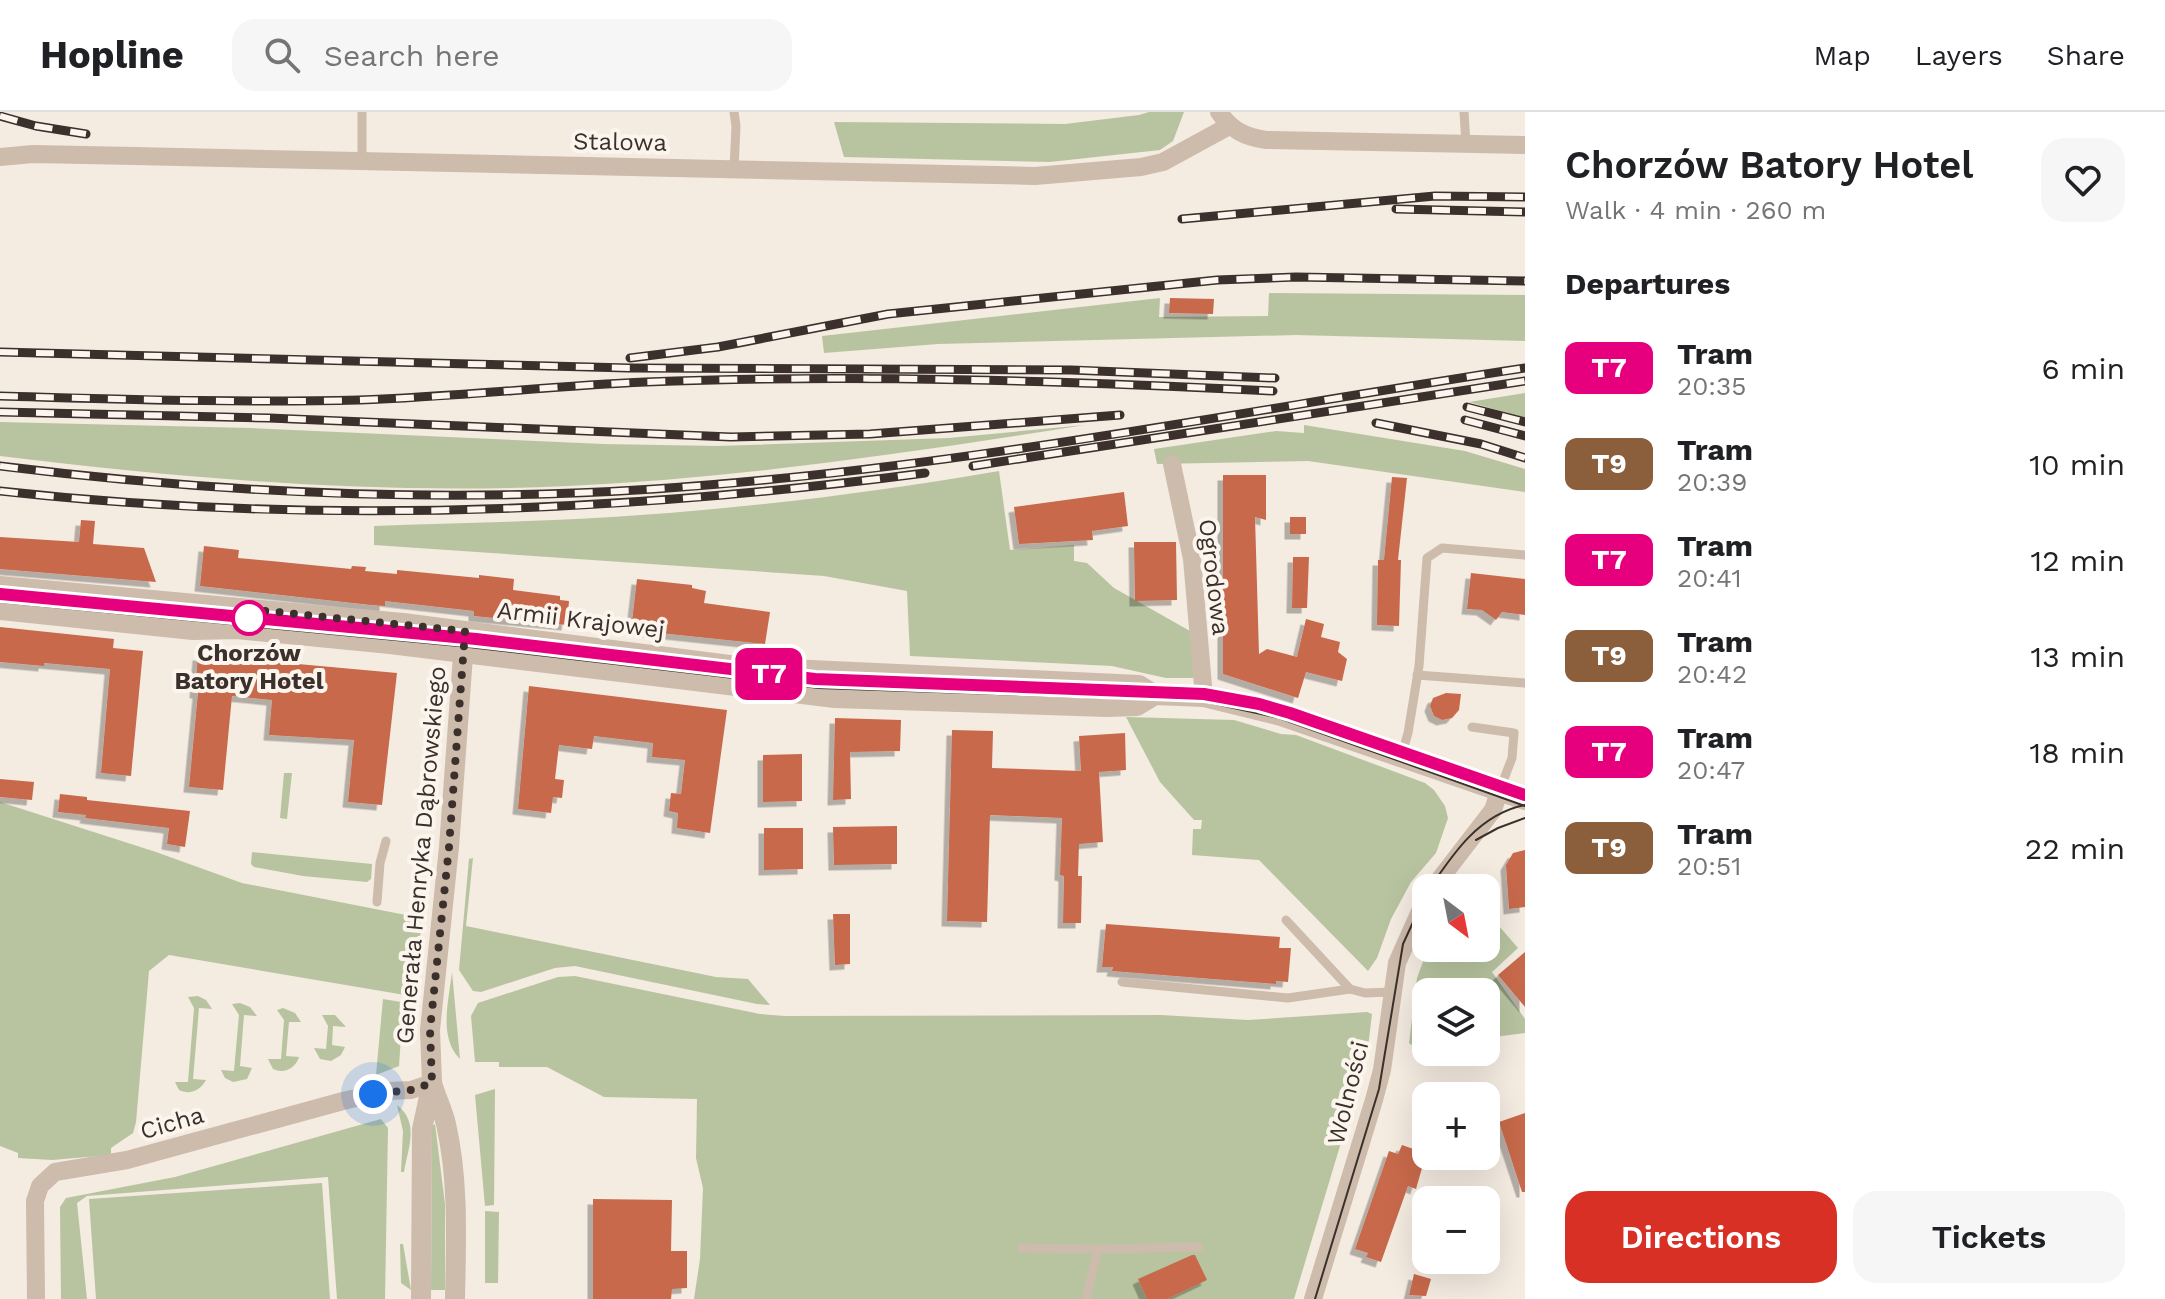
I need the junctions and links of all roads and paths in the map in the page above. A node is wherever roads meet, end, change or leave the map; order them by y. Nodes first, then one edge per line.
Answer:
1 (362, 112) edge
2 (734, 112) edge
3 (1464, 112) edge
4 (1224, 119) edge
5 (1466, 144) junction
6 (1525, 145) edge
7 (0, 157) edge
8 (362, 161) junction
9 (734, 169) junction
10 (1172, 464) dead end
11 (1525, 555) edge
12 (65, 592) junction
13 (1, 597) edge
14 (183, 603) junction
15 (64, 616) junction
16 (181, 628) junction
17 (465, 631) junction
18 (463, 652) junction
19 (814, 670) junction
20 (846, 673) junction
21 (1417, 675) junction
22 (1525, 675) edge
23 (923, 676) junction
24 (1525, 683) edge
25 (1133, 685) junction
26 (1155, 695) junction
27 (816, 696) junction
28 (1204, 697) junction
29 (846, 699) junction
30 (922, 701) junction
31 (1133, 706) junction
32 (1472, 727) dead end
33 (1401, 757) junction
34 (1499, 792) junction
35 (1525, 800) edge
36 (386, 841) dead end
37 (1444, 874) edge
38 (377, 902) dead end
39 (1286, 920) dead end
40 (1412, 929) edge
41 (1122, 982) dead end
42 (1350, 989) junction
43 (1393, 992) junction
44 (432, 1083) junction
45 (1199, 1247) dead end
46 (1022, 1248) dead end
47 (1098, 1249) junction
48 (36, 1299) edge
49 (421, 1299) edge
50 (455, 1299) edge
51 (1086, 1299) edge
52 (1313, 1299) edge

1 - 8 lane
2 - 9 lane
3 - 5 lane
4 - 5 street
4 - 9 street, Stalowa
5 - 6 street
7 - 8 street, Stalowa
8 - 9 street, Stalowa
10 - 28 street, Ogrodowa
11 - 21 lane
12 - 13 street, Armii Krajowej
12 - 14 street, Armii Krajowej
12 - 15 street
13 - 15 street, Armii Krajowej
14 - 16 street
14 - 17 street, Armii Krajowej
15 - 16 street, Armii Krajowej
16 - 18 street, Armii Krajowej
17 - 18 street, Generała Henryka Dąbrowskiego
17 - 19 street, Armii Krajowej
18 - 27 street, Armii Krajowej
18 - 44 street, Generała Henryka Dąbrowskiego
19 - 20 street, Armii Krajowej
19 - 27 street
20 - 23 street, Armii Krajowej
20 - 29 street
21 - 24 lane
21 - 33 lane
22 - 24 lane
23 - 25 street, Armii Krajowej
23 - 30 street
25 - 26 street, Armii Krajowej
25 - 31 street
26 - 28 street, Armii Krajowej
26 - 31 street, Armii Krajowej
27 - 29 street, Armii Krajowej
28 - 33 street, Armii Krajowej
29 - 30 street, Armii Krajowej
30 - 31 street, Armii Krajowej
32 - 34 lane
33 - 34 street, Armii Krajowej
34 - 35 street, Armii Krajowej
34 - 37 street
36 - 38 lane
39 - 42 lane
40 - 43 street, Wolności
41 - 42 lane
42 - 43 lane
43 - 52 street, Wolności
44 - 48 street, Cicha
44 - 49 street, Generała Henryka Dąbrowskiego
44 - 50 street, Generała Henryka Dąbrowskiego
45 - 47 lane
46 - 47 lane
47 - 51 lane

